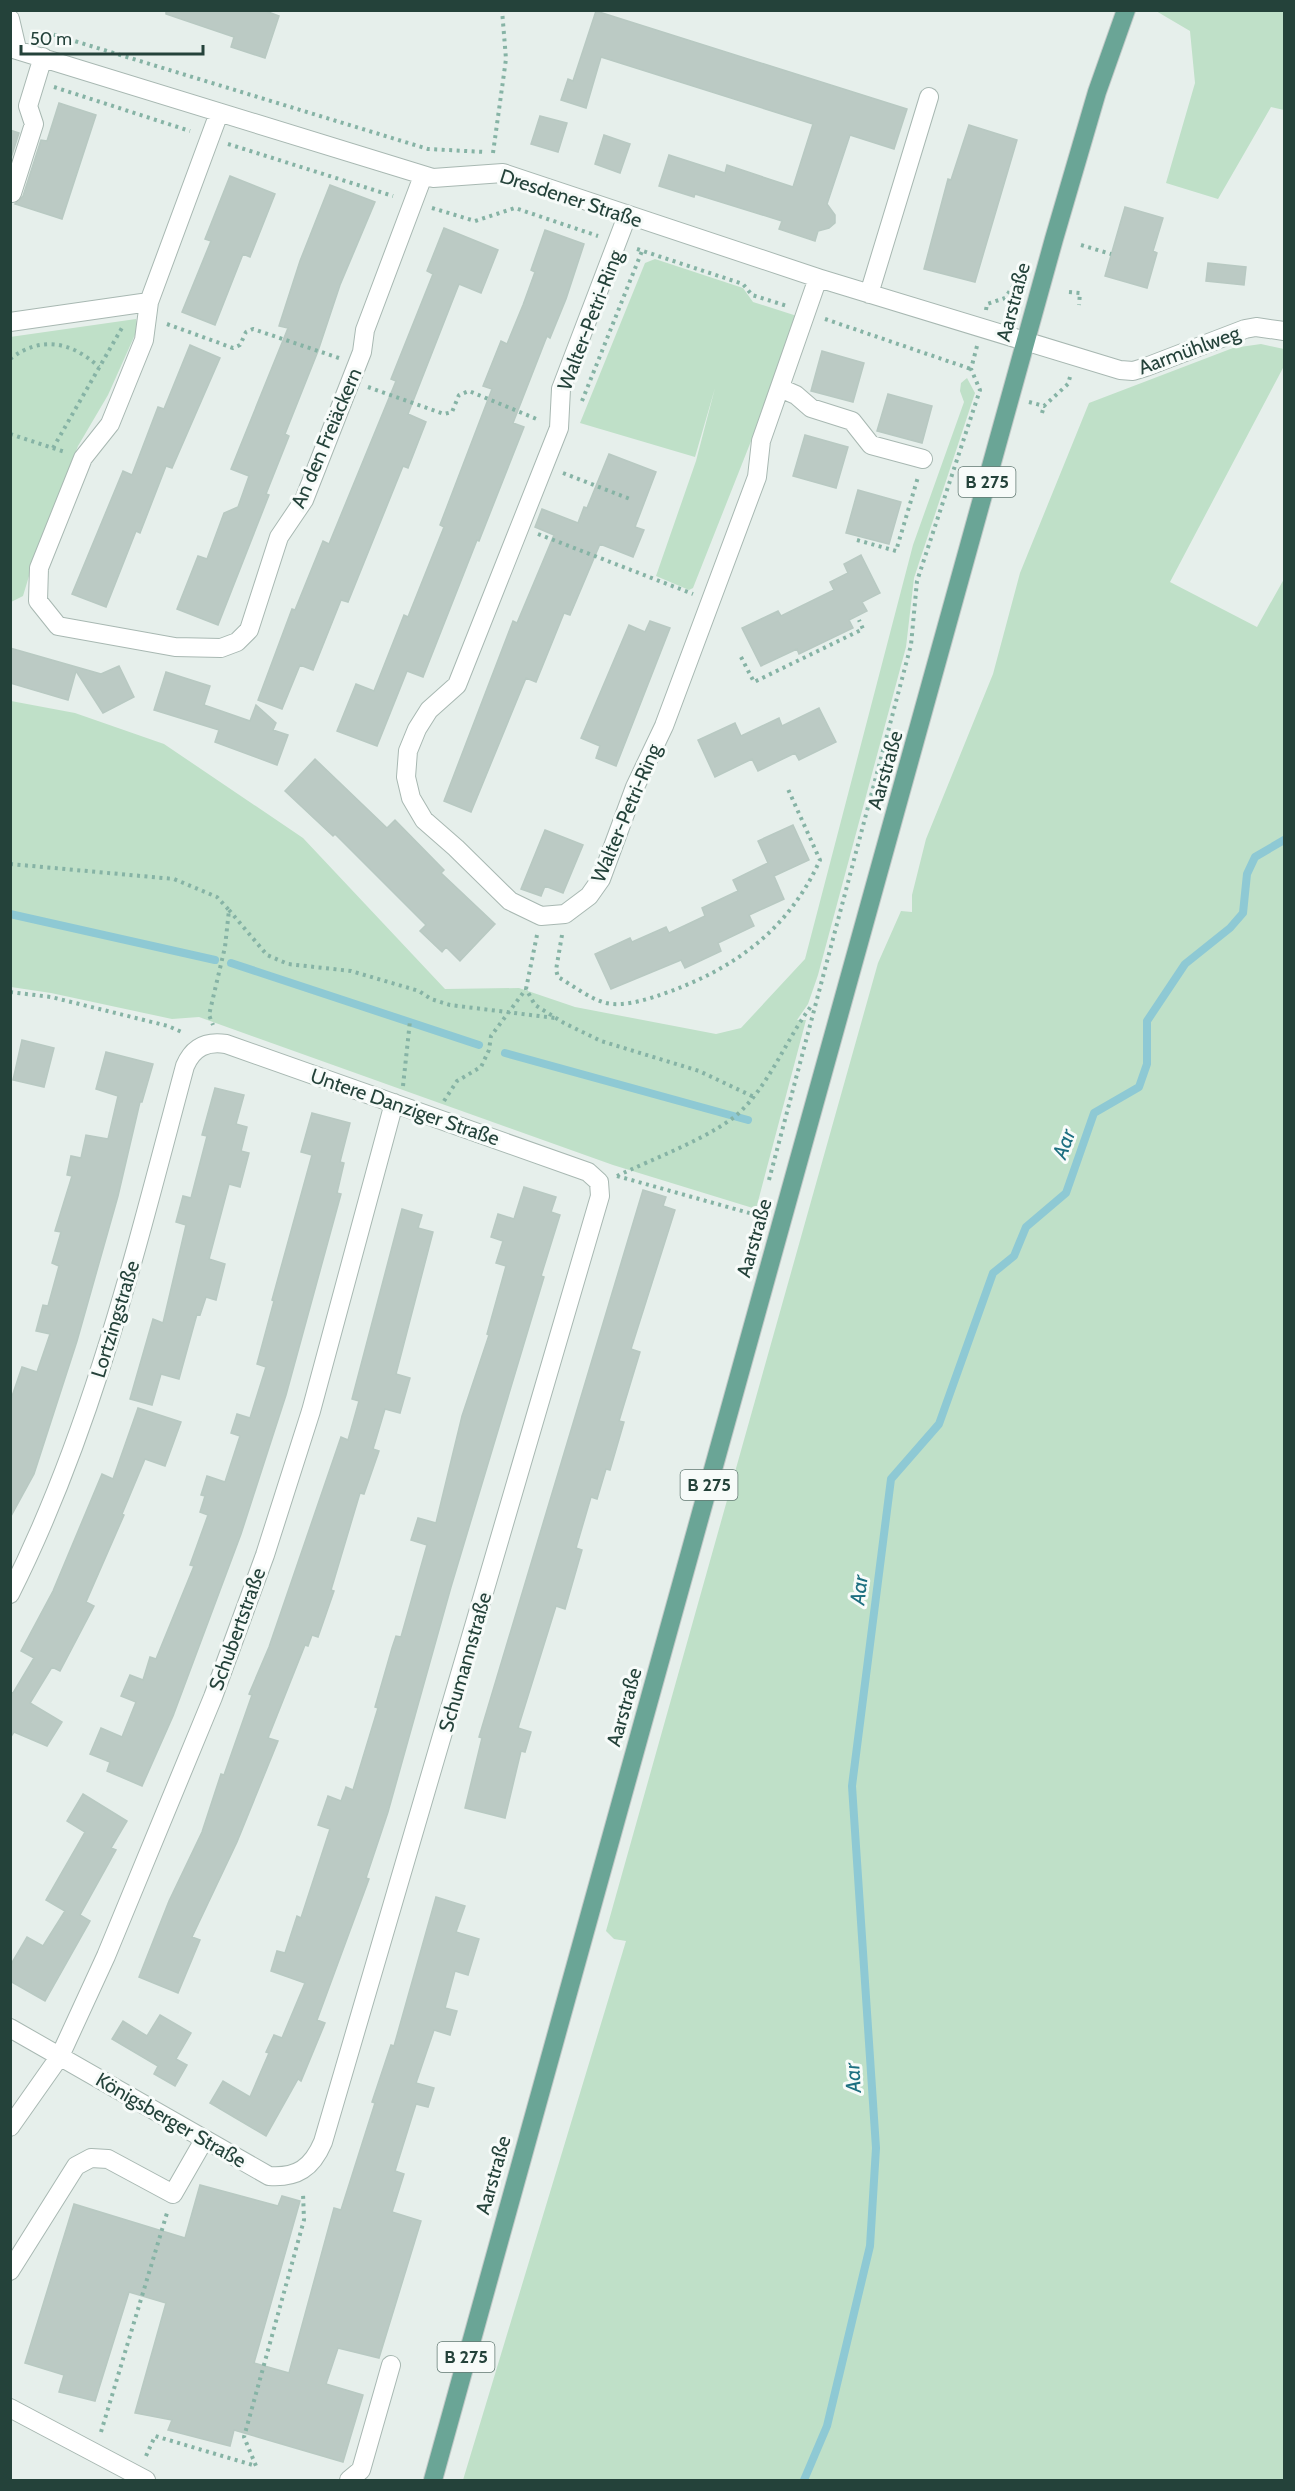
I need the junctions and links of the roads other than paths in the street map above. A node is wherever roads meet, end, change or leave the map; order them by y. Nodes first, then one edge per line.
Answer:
1 (1126, 10) edge
2 (10, 20) edge
3 (14, 49) edge
4 (43, 57) junction
5 (928, 97) dead end
6 (219, 113) junction
7 (423, 176) junction
8 (12, 193) edge
9 (627, 216) junction
10 (818, 278) junction
11 (869, 294) junction
12 (144, 308) junction
13 (10, 322) edge
14 (1284, 331) edge
15 (1026, 342) junction
16 (780, 388) junction
17 (923, 459) road end
18 (212, 1044) joint
19 (394, 1103) junction
20 (608, 1179) joint
21 (10, 1594) edge
22 (10, 2028) edge
23 (60, 2056) junction
24 (10, 2127) edge
25 (204, 2139) junction
26 (303, 2171) joint
27 (10, 2271) edge
28 (391, 2365) dead end
29 (10, 2408) edge
30 (130, 2476) edge
31 (349, 2481) edge
32 (433, 2481) edge

1 - 15 main road, Aarstraße / B 275
2 - 3 street
3 - 4 street, Dresdener Straße
4 - 6 street, Dresdener Straße
4 - 8 street
5 - 11 street
6 - 7 street, Dresdener Straße
6 - 12 street, An den Freiäckern
7 - 9 street, Dresdener Straße
7 - 12 street, An den Freiäckern
9 - 10 street, Dresdener Straße
9 - 16 street, Walter-Petri-Ring
10 - 11 street, Dresdener Straße
10 - 16 street, Walter-Petri-Ring
11 - 15 street, Dresdener Straße
12 - 13 street
14 - 15 street, Aarmühlweg
15 - 32 main road, Aarstraße / B 275
16 - 17 street
18 - 19 street, Untere Danziger Straße
18 - 21 street, Lortzingstraße
19 - 20 street, Untere Danziger Straße
19 - 23 street, Schubertstraße
20 - 26 street, Schumannstraße
22 - 23 street, Königsberger Straße
23 - 24 street, Schubertstraße
23 - 25 street, Königsberger Straße
25 - 26 street, Königsberger Straße
25 - 27 street
28 - 31 street
29 - 30 street

